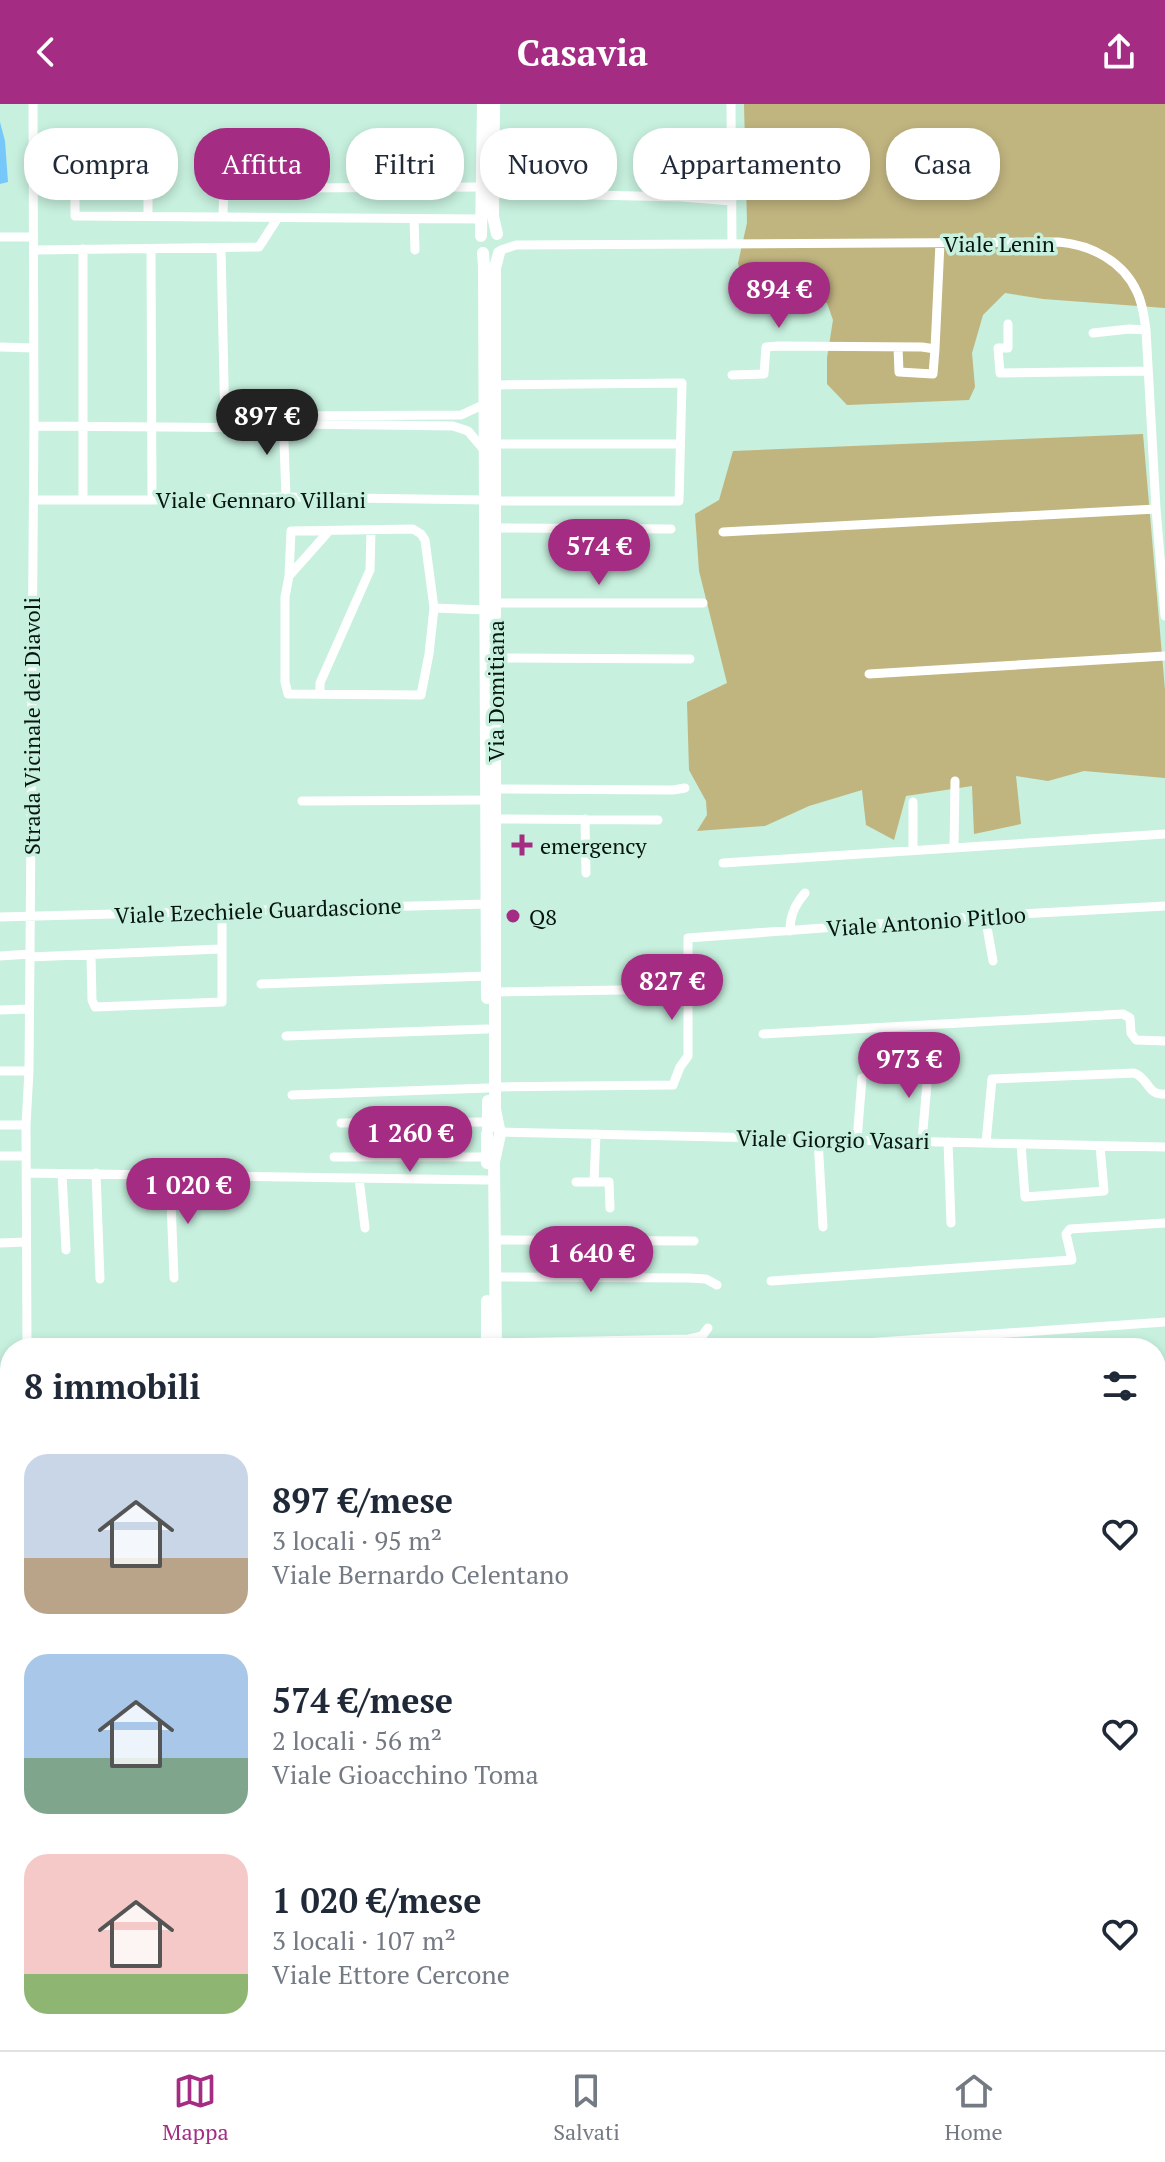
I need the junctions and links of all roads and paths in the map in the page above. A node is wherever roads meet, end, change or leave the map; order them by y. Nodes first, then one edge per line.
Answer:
1 (33, 104) edge
2 (483, 104) edge
3 (494, 104) edge
4 (731, 104) edge
5 (484, 128) edge
6 (492, 128) edge
7 (330, 188) edge
8 (480, 190) edge
9 (617, 195) edge
10 (75, 200) edge
11 (148, 200) edge
12 (223, 200) edge
13 (485, 200) edge
14 (489, 200) edge
15 (732, 201) junction
16 (148, 216) junction
17 (223, 216) junction
18 (277, 219) junction
19 (414, 219) junction
20 (481, 219) junction
21 (481, 236) junction
22 (0, 237) edge
23 (33, 237) junction
24 (500, 243) junction
25 (940, 243) junction
26 (732, 244) junction
27 (221, 248) junction
28 (83, 249) junction
29 (151, 249) junction
30 (37, 250) dead end
31 (415, 250) dead end
32 (483, 253) junction
33 (1008, 324) dead end
34 (1146, 330) junction
35 (1093, 333) dead end
36 (0, 347) edge
37 (898, 347) junction
38 (34, 348) junction
39 (935, 349) junction
40 (1147, 371) junction
41 (732, 375) dead end
42 (495, 385) junction
43 (485, 404) junction
44 (83, 425) junction
45 (37, 426) dead end
46 (152, 427) junction
47 (225, 427) junction
48 (283, 428) junction
49 (679, 444) junction
50 (490, 448) junction
51 (286, 497) junction
52 (36, 500) dead end
53 (83, 500) junction
54 (152, 500) junction
55 (490, 501) junction
56 (1156, 509) junction
57 (495, 528) junction
58 (671, 529) dead end
59 (329, 531) junction
60 (371, 531) junction
61 (723, 532) dead end
62 (289, 576) junction
63 (703, 603) dead end
64 (490, 606) junction
65 (434, 608) junction
66 (1165, 616) edge
67 (1165, 656) edge
68 (495, 658) junction
69 (690, 659) dead end
70 (869, 674) dead end
71 (320, 694) junction
72 (955, 781) dead end
73 (685, 788) dead end
74 (495, 789) junction
75 (486, 800) junction
76 (302, 801) dead end
77 (913, 802) dead end
78 (496, 819) junction
79 (585, 819) junction
80 (658, 820) dead end
81 (1165, 834) edge
82 (954, 848) junction
83 (913, 850) junction
84 (723, 863) dead end
85 (586, 873) dead end
86 (805, 893) dead end
87 (487, 904) junction
88 (1165, 906) edge
89 (222, 911) junction
90 (985, 916) junction
91 (0, 917) edge
92 (30, 917) junction
93 (790, 931) junction
94 (221, 949) junction
95 (91, 955) junction
96 (0, 956) edge
97 (30, 956) junction
98 (993, 961) dead end
99 (487, 976) junction
100 (261, 984) dead end
101 (688, 989) junction
102 (495, 992) junction
103 (29, 1009) junction
104 (0, 1010) edge
105 (487, 1029) junction
106 (763, 1034) dead end
107 (286, 1036) dead end
108 (1165, 1041) edge
109 (929, 1061) dead end
110 (0, 1071) edge
111 (29, 1071) junction
112 (862, 1078) dead end
113 (492, 1088) junction
114 (1165, 1094) edge
115 (292, 1095) dead end
116 (341, 1123) dead end
117 (0, 1125) edge
118 (26, 1125) junction
119 (494, 1130) junction
120 (596, 1134) junction
121 (818, 1139) junction
122 (857, 1140) junction
123 (922, 1141) junction
124 (948, 1142) junction
125 (986, 1143) junction
126 (1021, 1144) junction
127 (1100, 1146) junction
128 (1165, 1147) edge
129 (0, 1156) edge
130 (26, 1156) junction
131 (334, 1157) dead end
132 (487, 1157) junction
133 (26, 1173) junction
134 (96, 1173) junction
135 (62, 1174) junction
136 (170, 1175) junction
137 (359, 1178) junction
138 (487, 1180) junction
139 (576, 1182) dead end
140 (594, 1182) junction
141 (610, 1208) dead end
142 (951, 1223) dead end
143 (1165, 1223) edge
144 (823, 1227) dead end
145 (365, 1228) dead end
146 (494, 1240) junction
147 (694, 1241) dead end
148 (26, 1242) junction
149 (0, 1243) edge
150 (66, 1250) dead end
151 (495, 1277) junction
152 (174, 1278) dead end
153 (100, 1279) dead end
154 (771, 1281) dead end
155 (717, 1285) dead end
156 (1165, 1322) edge
157 (708, 1328) dead end
158 (27, 1338) edge
159 (493, 1338) edge
160 (493, 1338) edge
161 (693, 1338) edge
162 (936, 1338) edge

1 - 23 street, Strada Vicinale dei Diavoli
2 - 5 main road, Via Domitiana
3 - 6 main road, Via Domitiana
4 - 15 street
7 - 8 street
9 - 15 street
10 - 16 street
11 - 16 street
12 - 17 street
13 - 20 main road, Via Domitiana
14 - 24 main road, Via Domitiana
15 - 26 street
16 - 17 street
17 - 18 street
18 - 19 street
18 - 27 street
19 - 20 street
19 - 31 street
20 - 21 main road, Via Domitiana
21 - 24 main road
21 - 32 main road
22 - 23 street
23 - 38 street, Strada Vicinale dei Diavoli
24 - 26 street, Viale Lenin
24 - 32 main road
24 - 42 main road, Via Domitiana
25 - 26 street, Viale Lenin
25 - 34 street, Viale Lenin
25 - 39 street
27 - 29 street
27 - 47 street
28 - 29 street
28 - 30 street
28 - 44 street
29 - 46 street
32 - 43 main road, Via Domitiana
33 - 40 street
34 - 35 street
34 - 40 street, Viale Lenin
36 - 38 street
37 - 39 street
37 - 39 street
37 - 41 street
38 - 92 street, Strada Vicinale dei Diavoli
40 - 56 street, Viale Lenin
42 - 49 street
42 - 50 main road, Via Domitiana
43 - 48 street
43 - 50 main road, Via Domitiana
44 - 45 street
44 - 46 street
44 - 53 street
46 - 47 street
46 - 54 street
47 - 48 street
48 - 50 street
48 - 51 street
49 - 50 street
49 - 55 street, Viale Gennaro Villani
50 - 55 main road, Via Domitiana
51 - 54 street, Viale Gennaro Villani
51 - 55 street, Viale Gennaro Villani
52 - 53 street, Viale Gennaro Villani
53 - 54 street, Viale Gennaro Villani
55 - 57 main road, Via Domitiana
55 - 64 main road, Via Domitiana
56 - 61 street
56 - 66 street, Viale Lenin
57 - 58 street
57 - 64 main road, Via Domitiana
59 - 60 street
59 - 62 street
59 - 62 street
60 - 65 street
60 - 71 street
62 - 71 street
63 - 64 street
64 - 65 street
64 - 68 main road, Via Domitiana
64 - 75 main road, Via Domitiana
65 - 71 street
67 - 70 street
68 - 69 street
68 - 74 main road, Via Domitiana
72 - 82 street
73 - 74 street
74 - 78 main road, Via Domitiana
75 - 76 street
75 - 87 main road, Via Domitiana
77 - 83 street
78 - 79 street
78 - 102 main road, Via Domitiana
79 - 80 street
79 - 85 street
81 - 82 street
82 - 83 street
83 - 84 street
86 - 93 street
87 - 89 street, Viale Ezechiele Guardascione
87 - 99 main road, Via Domitiana
88 - 90 street, Viale Antonio Pitloo
89 - 92 street, Viale Ezechiele Guardascione
89 - 94 street
90 - 93 street, Viale Antonio Pitloo
90 - 98 street
91 - 92 street, Viale Ezechiele Guardascione
92 - 97 street, Strada Vicinale dei Diavoli
93 - 101 street, Viale Antonio Pitloo
94 - 95 street
94 - 95 street
95 - 97 street
96 - 97 street
97 - 103 street, Strada Vicinale dei Diavoli
99 - 100 street
99 - 105 main road, Via Domitiana
101 - 102 street
101 - 113 street
102 - 113 main road, Via Domitiana
103 - 104 street
103 - 111 street, Strada Vicinale dei Diavoli
105 - 107 street
105 - 113 main road, Via Domitiana
106 - 108 street
109 - 123 street
110 - 111 street
111 - 118 street, Strada Vicinale dei Diavoli
112 - 122 street
113 - 115 street
113 - 119 main road, Via Domitiana
114 - 125 street
116 - 119 street, Viale Giorgio Vasari
117 - 118 street
118 - 130 street, Strada Vicinale dei Diavoli
119 - 120 street, Viale Giorgio Vasari
119 - 132 main road, Via Domitiana
119 - 146 main road, Via Domitiana
120 - 121 street, Viale Giorgio Vasari
120 - 140 street
121 - 122 street, Viale Giorgio Vasari
121 - 144 street
122 - 123 street, Viale Giorgio Vasari
123 - 124 street, Viale Giorgio Vasari
124 - 125 street, Viale Giorgio Vasari
124 - 142 street
125 - 126 street, Viale Giorgio Vasari
126 - 127 street, Viale Giorgio Vasari
126 - 127 street
127 - 128 street, Viale Giorgio Vasari
129 - 130 street
130 - 133 street, Strada Vicinale dei Diavoli
131 - 132 street
132 - 138 main road, Via Domitiana
133 - 135 street
133 - 148 street, Strada Vicinale dei Diavoli
134 - 135 street
134 - 136 street
134 - 153 street
135 - 150 street
136 - 137 street
136 - 152 street
137 - 138 street
137 - 145 street
138 - 159 main road, Via Domitiana
139 - 140 street
140 - 141 street
143 - 154 street
146 - 147 street
146 - 151 main road, Via Domitiana
148 - 149 street
148 - 158 street, Strada Vicinale dei Diavoli
151 - 155 street
151 - 160 main road, Via Domitiana
156 - 162 street
157 - 161 street

